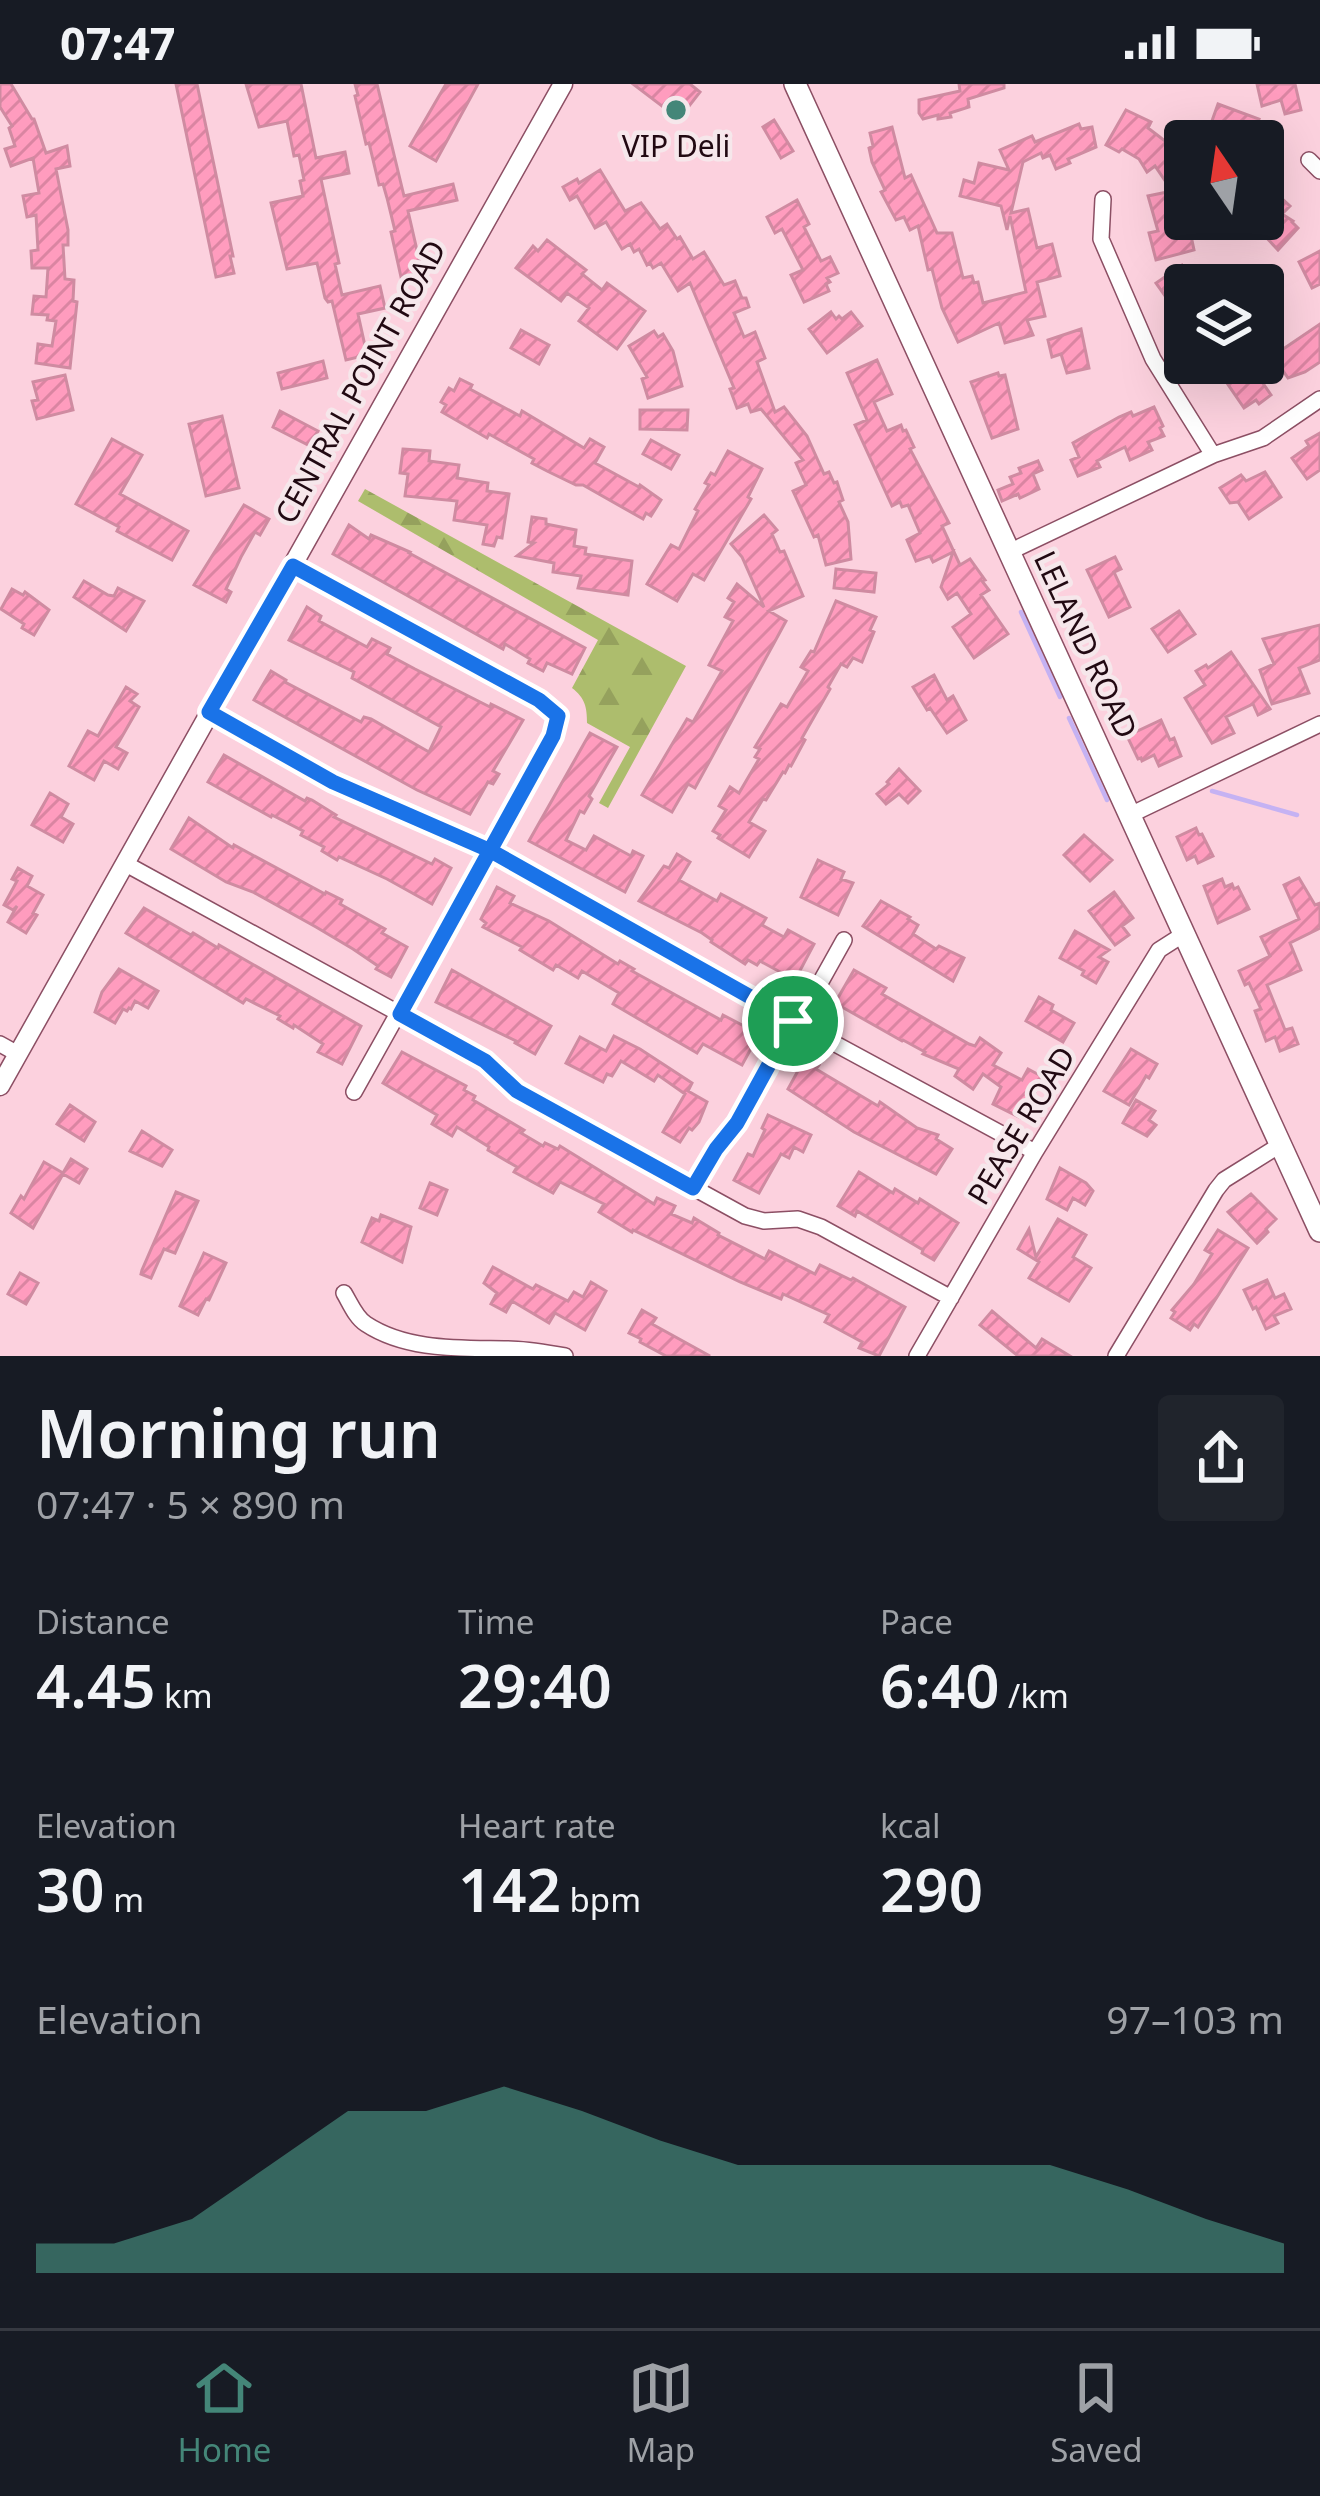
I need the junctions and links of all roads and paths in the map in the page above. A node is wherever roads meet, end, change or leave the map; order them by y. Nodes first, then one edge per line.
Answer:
1 (562, 84) edge
2 (795, 84) edge
3 (1103, 199) dead end
4 (1320, 399) edge
5 (1213, 455) junction
6 (1009, 552) junction
7 (293, 566) junction
8 (209, 712) junction
9 (1320, 724) edge
10 (1130, 814) junction
11 (491, 851) junction
12 (126, 864) junction
13 (1184, 934) junction
14 (844, 940) dead end
15 (400, 1014) junction
16 (793, 1021) junction
17 (9, 1049) edge
18 (0, 1086) edge
19 (354, 1092) dead end
20 (1280, 1145) junction
21 (1035, 1152) junction
22 (693, 1188) junction
23 (1320, 1231) edge
24 (344, 1293) dead end
25 (951, 1298) junction
26 (565, 1356) edge
27 (917, 1356) edge
28 (1116, 1356) edge

1 - 7 street, CENTRAL POINT ROAD
2 - 6 main road, LELAND ROAD
3 - 5 street
4 - 5 street
5 - 6 street
6 - 10 main road, LELAND ROAD
7 - 8 street, CENTRAL POINT ROAD
7 - 11 street
8 - 11 street
8 - 12 street, CENTRAL POINT ROAD
9 - 10 street
10 - 13 main road, LELAND ROAD
11 - 15 street
11 - 16 street
12 - 15 street
12 - 17 street, CENTRAL POINT ROAD
13 - 20 main road, LELAND ROAD
13 - 21 street, PEASE ROAD
14 - 16 street
15 - 19 street
15 - 22 street
16 - 21 street
16 - 22 street
17 - 18 street, CENTRAL POINT ROAD
20 - 23 main road, LELAND ROAD
20 - 28 street
21 - 25 street, PEASE ROAD
22 - 25 street
24 - 26 street
25 - 27 street, PEASE ROAD

